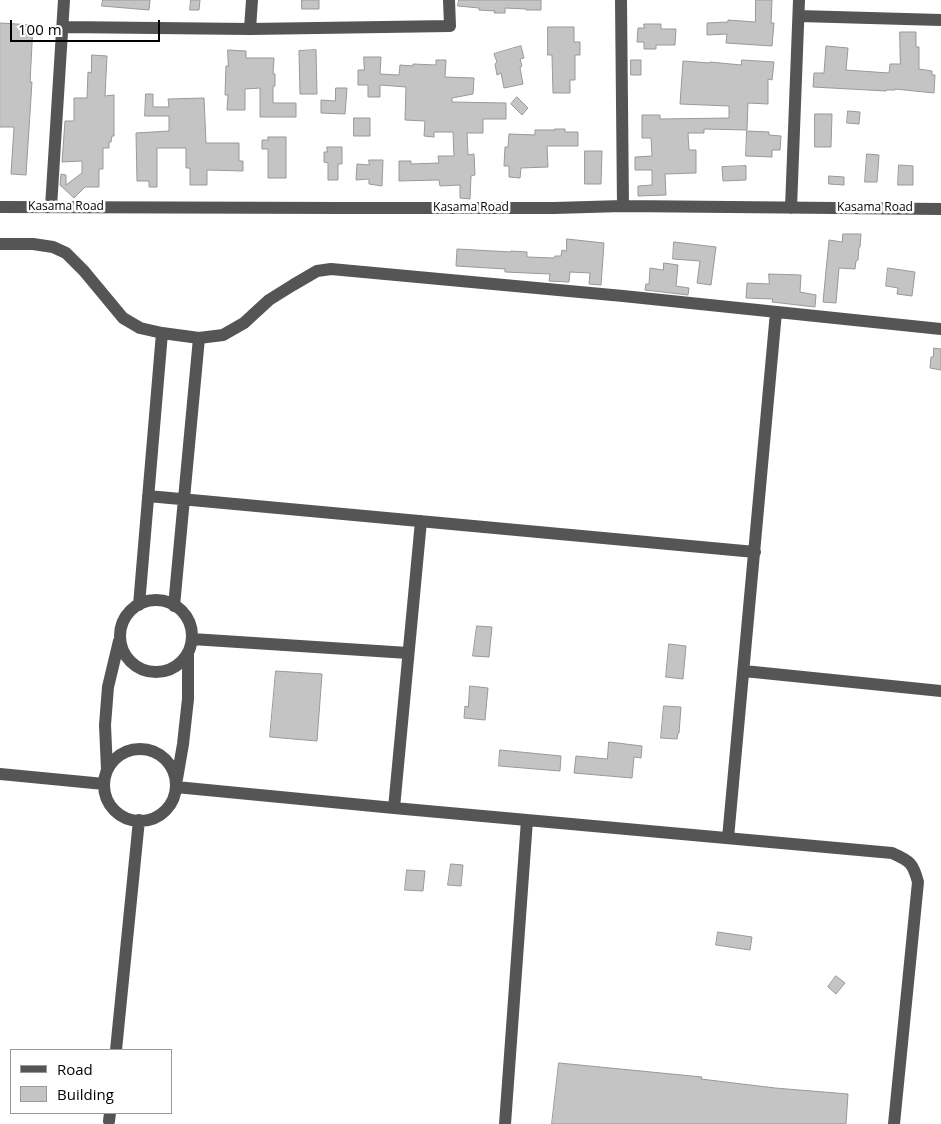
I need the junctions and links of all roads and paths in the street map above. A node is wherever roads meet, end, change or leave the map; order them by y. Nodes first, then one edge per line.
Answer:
1 (64, 0) edge
2 (252, 0) edge
3 (449, 0) edge
4 (621, 0) edge
5 (799, 0) edge
6 (799, 16) junction
7 (941, 20) edge
8 (63, 27) junction
9 (250, 29) junction
10 (623, 206) junction
11 (0, 207) edge
12 (51, 207) junction
13 (791, 208) junction
14 (941, 209) edge
15 (0, 244) edge
16 (776, 312) junction
17 (941, 329) edge
18 (162, 333) junction
19 (199, 338) junction
20 (148, 496) junction
21 (184, 499) junction
22 (421, 521) junction
23 (755, 552) junction
24 (139, 605) junction
25 (174, 606) junction
26 (192, 639) junction
27 (119, 640) junction
28 (188, 652) junction
29 (408, 653) junction
30 (744, 671) junction
31 (941, 691) edge
32 (107, 770) junction
33 (0, 774) edge
34 (104, 784) junction
35 (176, 784) junction
36 (394, 808) junction
37 (139, 820) junction
38 (527, 820) junction
39 (728, 838) junction
40 (116, 1049) edge
41 (505, 1124) edge
42 (894, 1124) edge

1 - 8 street
2 - 9 street
3 - 9 street
4 - 10 street
5 - 6 street
6 - 7 street
6 - 13 street
8 - 9 street
8 - 12 street
10 - 12 street, Kasama Road
10 - 13 street, Kasama Road
11 - 12 street, Kasama Road
13 - 14 street, Kasama Road
15 - 18 street
16 - 17 street
16 - 19 street
16 - 23 street
18 - 19 street
18 - 20 street
19 - 21 street
20 - 21 street
20 - 24 street
21 - 22 street
21 - 25 street
22 - 23 street
22 - 29 street
23 - 30 street
24 - 25 street
24 - 27 street
25 - 26 street
26 - 28 street
26 - 29 street
27 - 28 street
27 - 32 street
28 - 35 street
29 - 36 street
30 - 31 street
30 - 39 street
32 - 34 street
32 - 35 street
33 - 34 street
34 - 37 street
35 - 36 street
35 - 37 street
36 - 38 street
37 - 40 street
38 - 39 street
38 - 41 street
39 - 42 street

